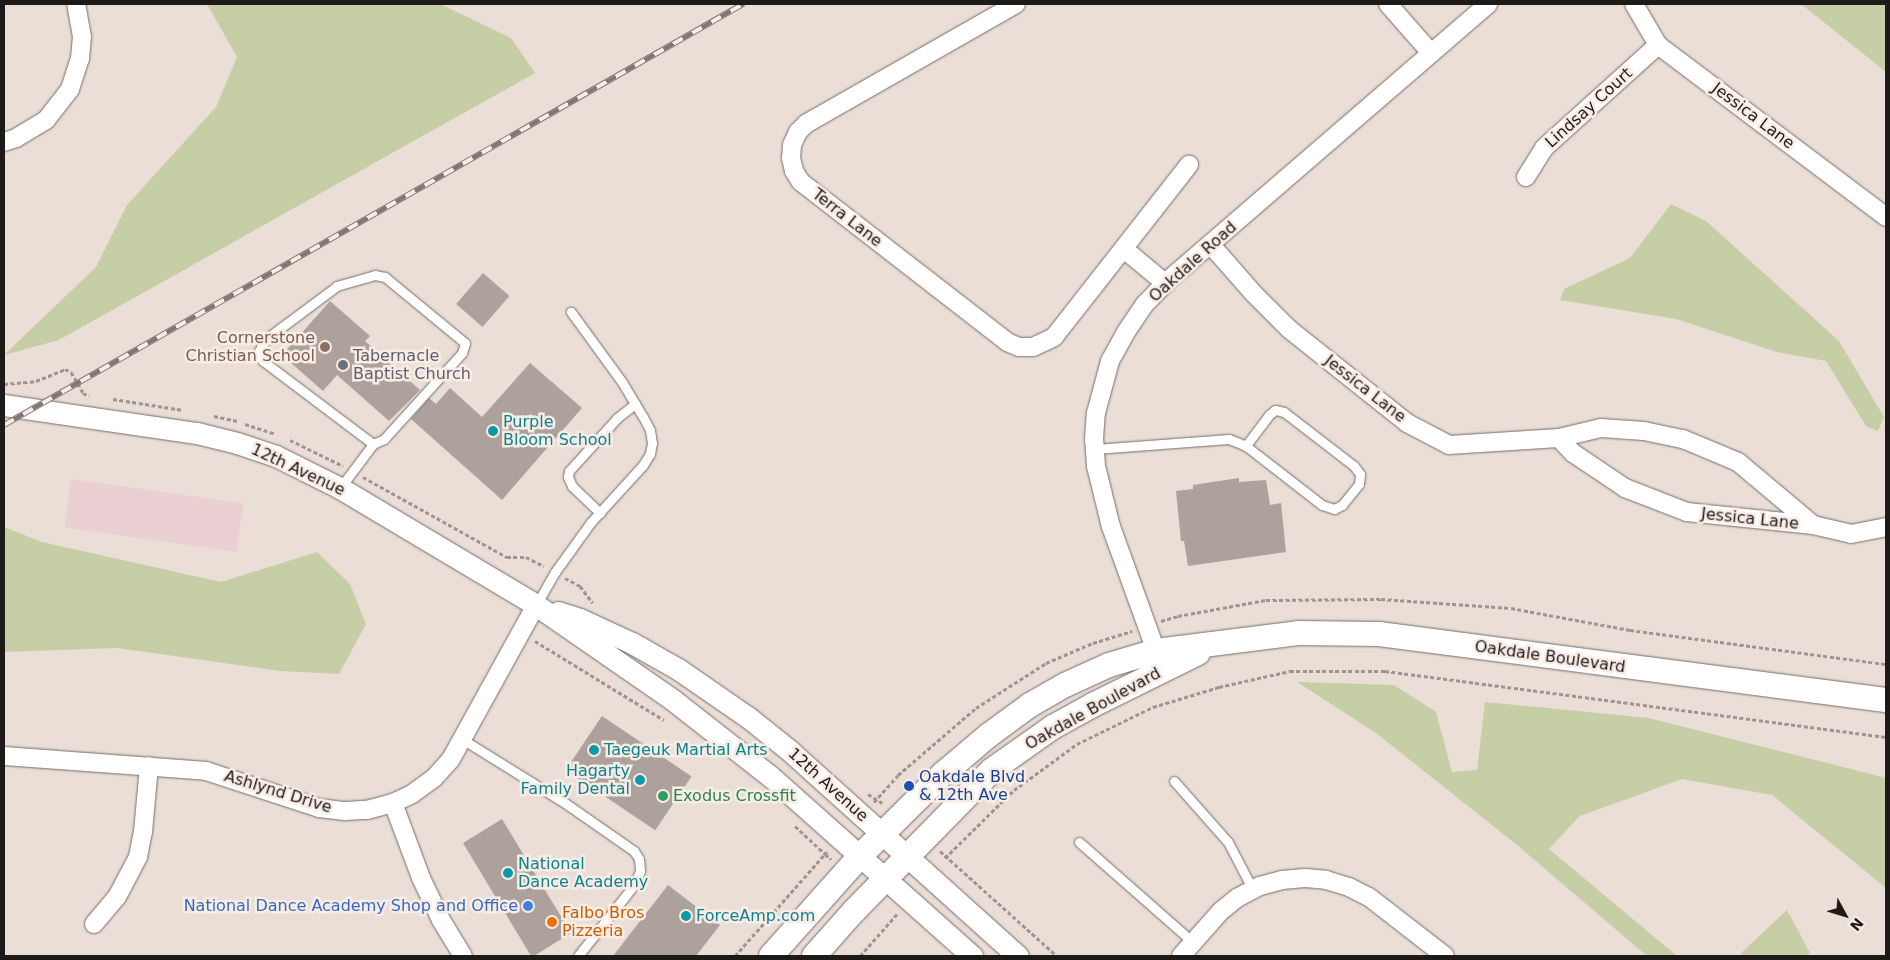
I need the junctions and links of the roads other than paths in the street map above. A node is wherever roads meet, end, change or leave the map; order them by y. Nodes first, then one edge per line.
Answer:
1 (76, 4) edge
2 (1016, 4) edge
3 (1388, 4) edge
4 (1488, 4) edge
5 (1634, 4) edge
6 (1658, 46) junction
7 (1431, 53) junction
8 (4, 142) edge
9 (1189, 165) dead end
10 (1526, 177) dead end
11 (1886, 217) edge
12 (1211, 245) junction
13 (1124, 249) junction
14 (1165, 283) junction
15 (571, 312) dead end
16 (635, 404) junction
17 (4, 405) edge
18 (1559, 438) junction
19 (373, 444) junction
20 (1246, 446) junction
21 (1095, 449) junction
22 (340, 488) junction
23 (600, 513) junction
24 (1814, 525) junction
25 (1886, 527) edge
26 (536, 605) junction
27 (1160, 660) junction
28 (1886, 700) edge
29 (462, 739) junction
30 (4, 756) edge
31 (149, 766) junction
32 (1174, 781) dead end
33 (392, 803) junction
34 (882, 834) junction
35 (1079, 842) dead end
36 (860, 856) junction
37 (906, 857) junction
38 (885, 879) junction
39 (1253, 890) junction
40 (94, 924) dead end
41 (1193, 942) junction
42 (463, 956) edge
43 (578, 956) edge
44 (771, 956) edge
45 (814, 956) edge
46 (972, 956) edge
47 (1018, 956) edge
48 (1181, 956) edge
49 (1445, 956) edge

1 - 8 street
2 - 13 street, Terra Lane
3 - 7 street
4 - 7 street, Oakdale Road
5 - 6 street, Jessica Lane
6 - 10 street, Lindsay Court
6 - 11 street, Jessica Lane
7 - 12 street, Oakdale Road
9 - 13 street, Terra Lane
12 - 14 street, Oakdale Road
12 - 18 street, Jessica Lane
13 - 14 street
14 - 21 street, Oakdale Road
15 - 16 lane
16 - 23 lane
16 - 23 lane
17 - 22 street, 12th Avenue
18 - 24 street, Jessica Lane
18 - 24 street, Jessica Lane
19 - 19 lane
19 - 22 lane
20 - 20 lane
20 - 21 lane
21 - 27 street, Oakdale Road
22 - 26 street, 12th Avenue
23 - 26 lane
24 - 25 street, Jessica Lane
26 - 29 street, Ashlynd Drive
26 - 34 street, 12th Avenue
26 - 36 street, 12th Avenue
27 - 28 main road, Oakdale Boulevard
27 - 34 main road, Oakdale Boulevard
27 - 37 main road, Oakdale Boulevard
29 - 33 street, Ashlynd Drive
29 - 43 lane
30 - 31 street, Ashlynd Drive
31 - 33 street, Ashlynd Drive
31 - 40 street
32 - 39 lane
33 - 42 street
34 - 36 main road, Oakdale Boulevard
34 - 37 street, 12th Avenue
35 - 41 lane
36 - 38 street, 12th Avenue
36 - 44 main road, Oakdale Boulevard
37 - 38 main road, Oakdale Boulevard
37 - 47 street, 12th Avenue
38 - 45 main road, Oakdale Boulevard
38 - 46 street, 12th Avenue
39 - 41 street
39 - 49 street
41 - 48 street

